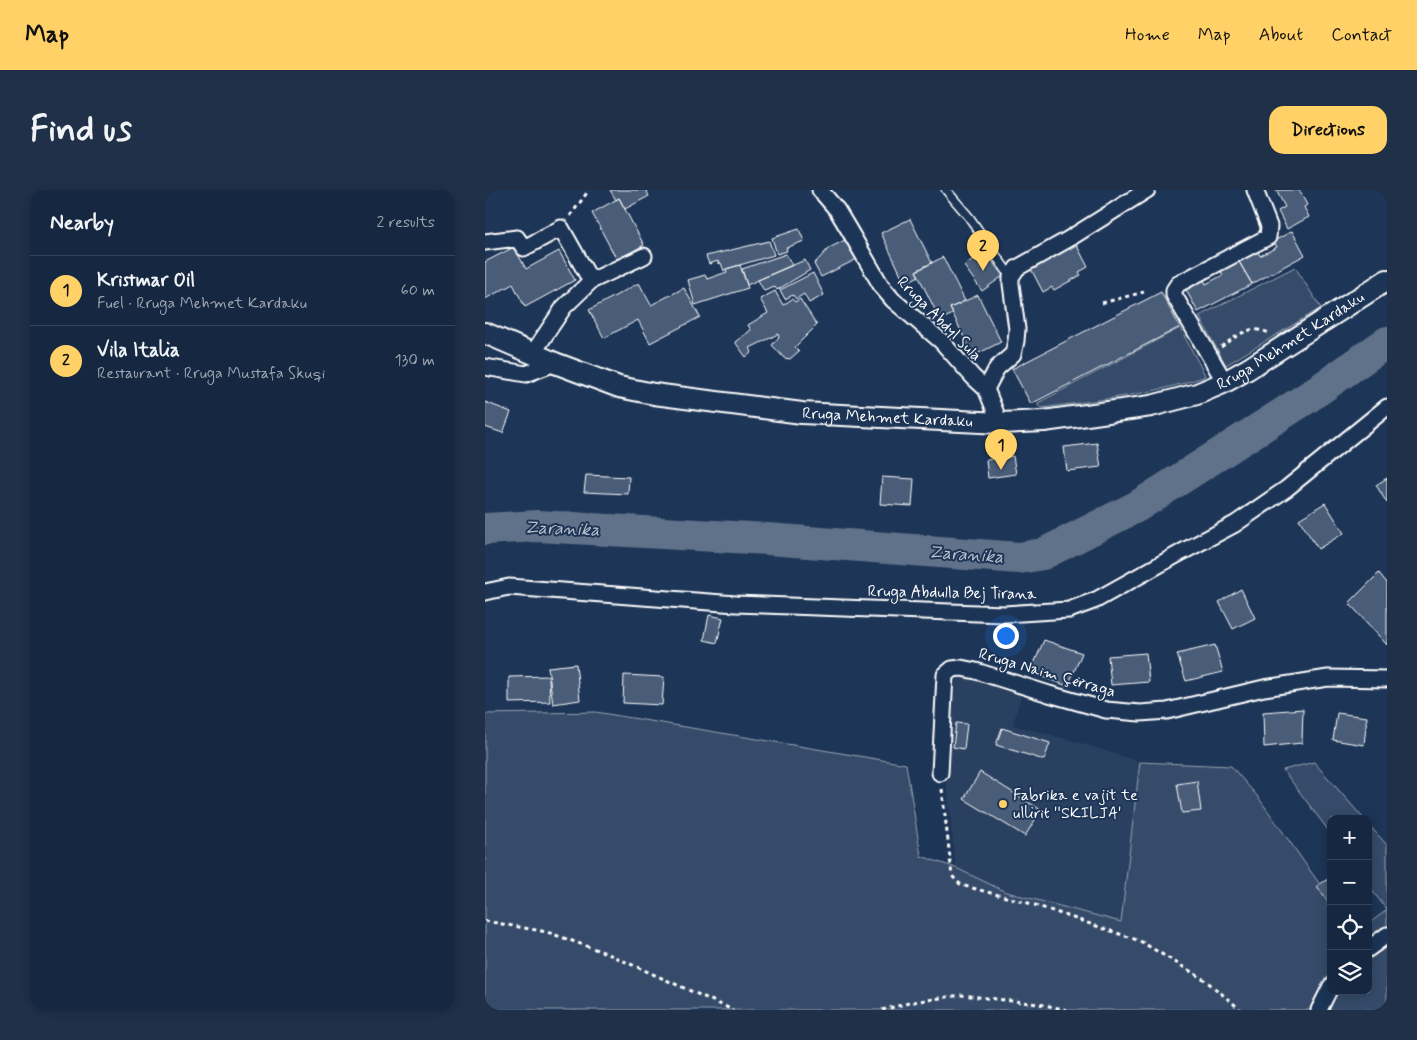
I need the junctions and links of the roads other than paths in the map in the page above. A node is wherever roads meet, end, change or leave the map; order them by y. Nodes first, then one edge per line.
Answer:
1 (820, 190) edge
2 (946, 190) edge
3 (1147, 190) edge
4 (1255, 190) edge
5 (485, 242) edge
6 (644, 256) dead end
7 (1011, 277) junction
8 (1387, 280) edge
9 (591, 281) junction
10 (485, 333) edge
11 (533, 353) junction
12 (555, 363) junction
13 (485, 367) edge
14 (1223, 383) junction
15 (987, 389) junction
16 (1387, 406) edge
17 (999, 423) junction
18 (485, 592) edge
19 (1387, 678) edge
20 (940, 773) road end
21 (1387, 935) edge
22 (1372, 945) edge
23 (1327, 994) edge
24 (1319, 1010) edge

1 - 15 street, Rruga Abdyl Sula
2 - 7 lane
3 - 7 street
4 - 14 street
5 - 9 street
6 - 9 street
7 - 15 street
8 - 14 main road, Rruga Mehmet Kardaku
9 - 11 street
10 - 11 main road, Rruga Mehmet Kardaku
11 - 12 main road, Rruga Mehmet Kardaku
12 - 13 street
12 - 17 main road, Rruga Mehmet Kardaku
14 - 17 main road, Rruga Mehmet Kardaku
15 - 17 street, Rruga Abdyl Sula
16 - 18 street, Rruga Abdulla Bej Tirana
19 - 20 street, Rruga Naim Çërraga
21 - 22 street
23 - 24 street

